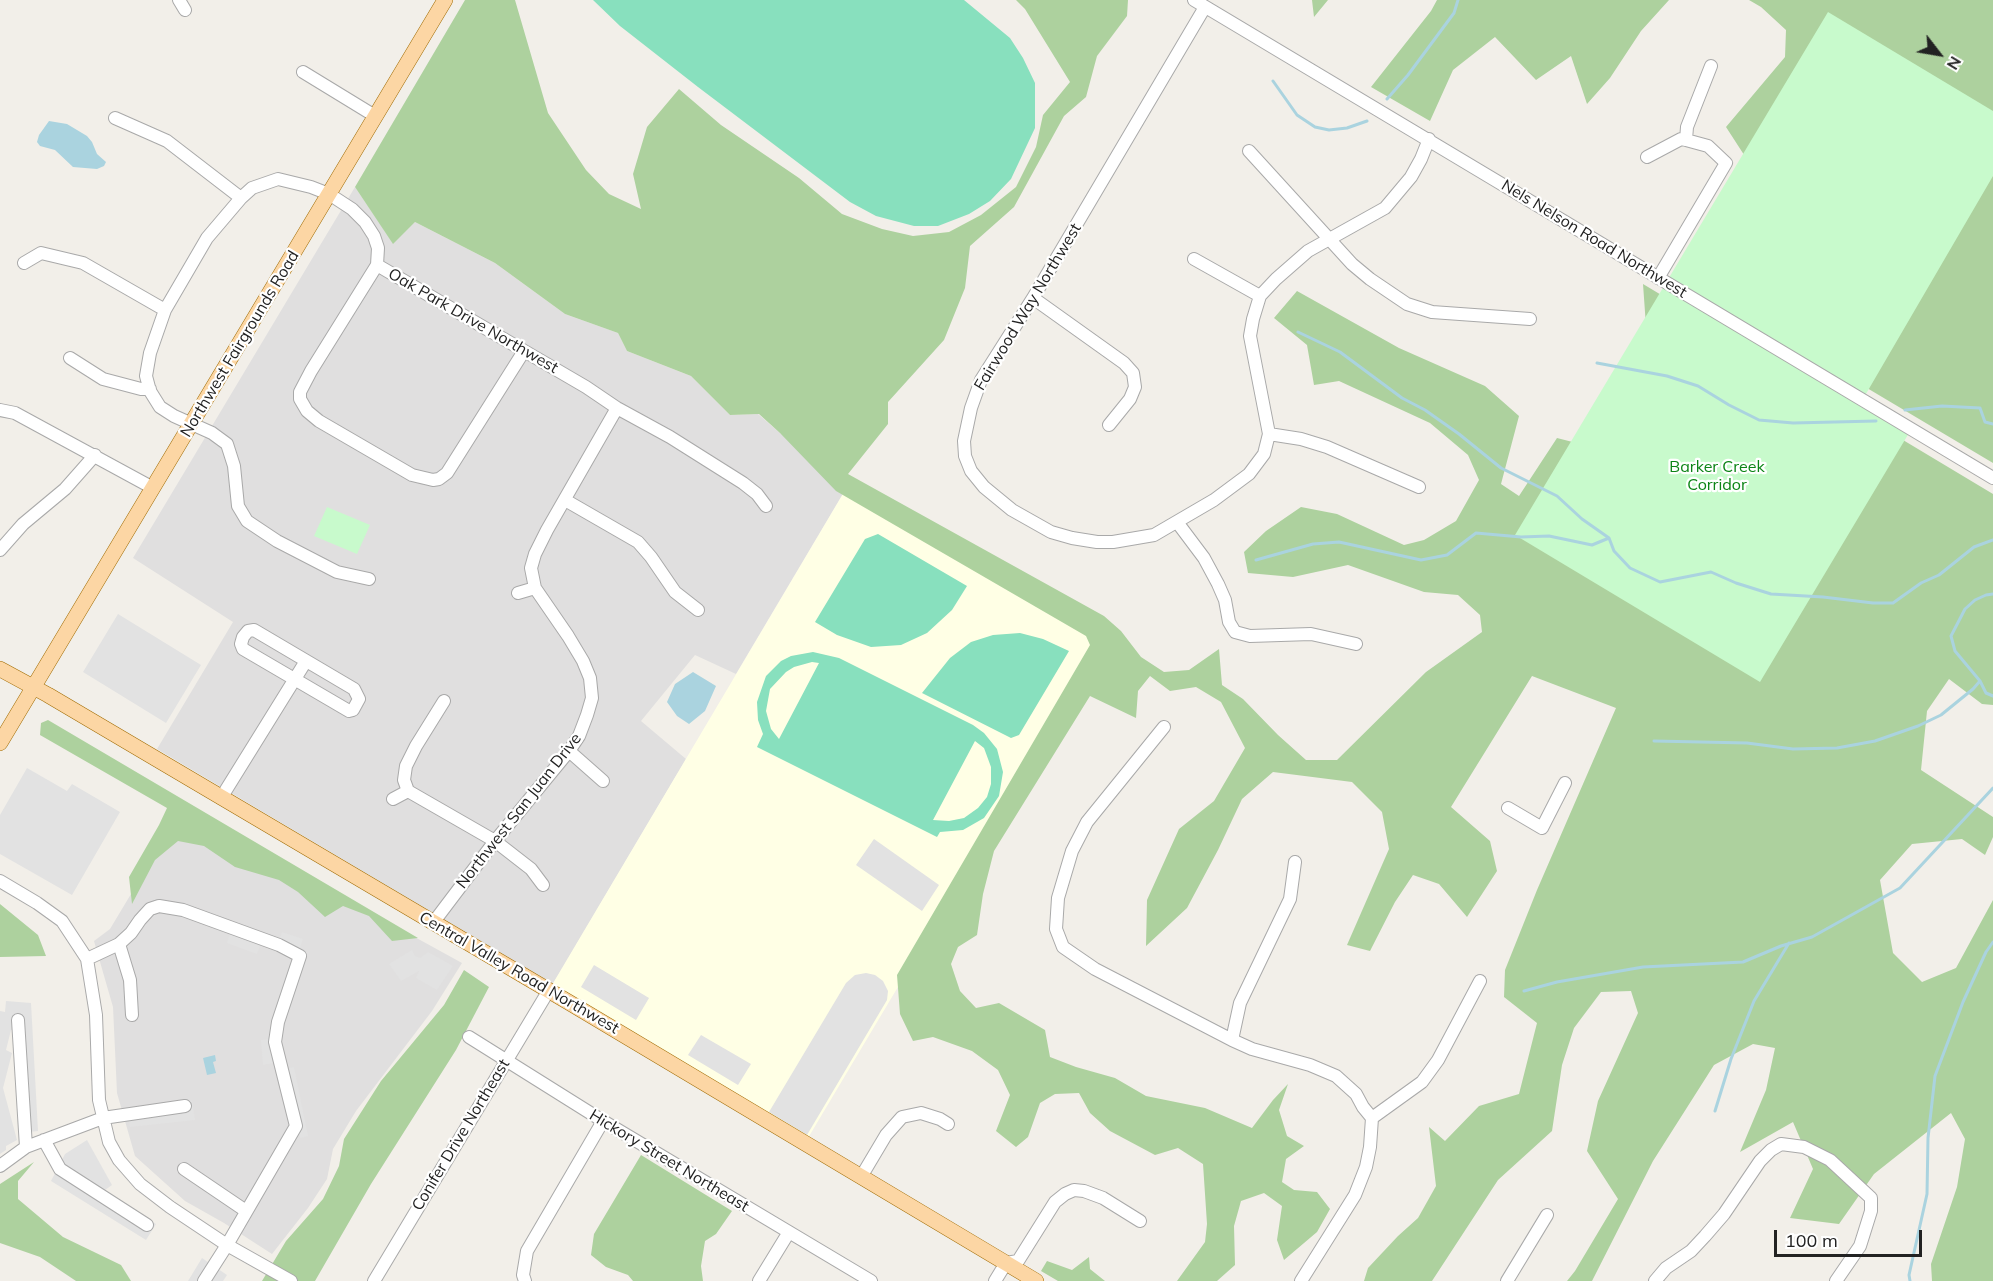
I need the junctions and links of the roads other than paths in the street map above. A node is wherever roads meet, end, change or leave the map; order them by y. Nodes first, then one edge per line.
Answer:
1 (445, 0) edge
2 (1199, 3) edge
3 (1711, 66) dead end
4 (303, 72) dead end
5 (375, 116) junction
6 (115, 117) dead end
7 (1429, 139) junction
8 (1684, 140) junction
9 (1249, 151) dead end
10 (1647, 157) dead end
11 (329, 194) junction
12 (241, 198) junction
13 (1330, 237) junction
14 (1194, 259) dead end
15 (24, 263) dead end
16 (377, 265) junction
17 (1658, 278) junction
18 (1260, 296) junction
19 (1033, 298) junction
20 (165, 310) junction
21 (1530, 319) dead end
22 (524, 351) junction
23 (70, 358) dead end
24 (150, 389) junction
25 (617, 408) junction
26 (0, 410) edge
27 (192, 424) junction
28 (1109, 426) dead end
29 (1269, 434) junction
30 (95, 455) junction
31 (1993, 478) edge
32 (1419, 487) dead end
33 (153, 488) junction
34 (565, 500) junction
35 (766, 506) dead end
36 (1177, 522) junction
37 (0, 549) edge
38 (369, 579) dead end
39 (535, 588) junction
40 (518, 593) dead end
41 (698, 610) dead end
42 (1356, 644) dead end
43 (306, 661) junction
44 (0, 669) edge
45 (294, 680) junction
46 (33, 687) junction
47 (444, 701) dead end
48 (1164, 727) dead end
49 (0, 743) edge
50 (569, 751) junction
51 (603, 781) dead end
52 (1565, 783) dead end
53 (408, 791) junction
54 (221, 798) junction
55 (393, 799) dead end
56 (1508, 808) dead end
57 (495, 841) junction
58 (1295, 862) dead end
59 (0, 881) edge
60 (543, 885) dead end
61 (433, 923) junction
62 (119, 944) junction
63 (87, 959) junction
64 (1480, 981) dead end
65 (549, 990) junction
66 (132, 1015) dead end
67 (18, 1020) dead end
68 (469, 1038) dead end
69 (1232, 1040) junction
70 (505, 1061) junction
71 (185, 1106) dead end
72 (103, 1118) junction
73 (1372, 1118) junction
74 (603, 1121) junction
75 (948, 1124) dead end
76 (44, 1140) junction
77 (26, 1147) junction
78 (0, 1166) edge
79 (184, 1168) dead end
80 (861, 1177) junction
81 (246, 1211) junction
82 (1547, 1215) dead end
83 (1140, 1221) dead end
84 (147, 1225) dead end
85 (789, 1232) junction
86 (227, 1245) junction
87 (1006, 1263) junction
88 (204, 1281) edge
89 (291, 1281) edge
90 (374, 1281) edge
91 (525, 1281) edge
92 (759, 1281) edge
93 (871, 1281) edge
94 (995, 1281) edge
95 (1036, 1281) edge
96 (1301, 1281) edge
97 (1507, 1281) edge
98 (1655, 1281) edge
99 (1836, 1281) edge

1 - 5 main road, Northwest Fairgrounds Road
2 - 7 street, Nels Nelson Road Northwest
2 - 19 street, Fairwood Way Northwest
3 - 8 street
4 - 5 street
5 - 11 main road, Northwest Fairgrounds Road
6 - 12 street
7 - 13 street
7 - 17 street, Nels Nelson Road Northwest
8 - 10 street
8 - 17 street
9 - 13 street
11 - 12 street, Oak Park Drive Northwest
11 - 16 street, Oak Park Drive Northwest
11 - 27 main road, Northwest Fairgrounds Road
12 - 20 street, Oak Park Drive Northwest
13 - 18 street
13 - 21 street
14 - 18 street
15 - 20 street
16 - 22 street, Oak Park Drive Northwest
16 - 22 street
17 - 31 street, Nels Nelson Road Northwest
18 - 29 street
19 - 28 street
19 - 36 street, Fairwood Way Northwest
20 - 24 street, Oak Park Drive Northwest
22 - 25 street, Oak Park Drive Northwest
23 - 24 street
24 - 27 street
25 - 34 street
25 - 35 street, Oak Park Drive Northwest
26 - 30 street
27 - 33 main road, Northwest Fairgrounds Road
27 - 38 street
29 - 32 street
29 - 36 street, Fairwood Way Northwest
30 - 33 street
30 - 37 street
33 - 46 main road, Northwest Fairgrounds Road
34 - 39 street
34 - 41 street
36 - 42 street
39 - 40 street
39 - 50 street, Northwest San Juan Drive
43 - 45 street
43 - 45 street
43 - 45 street
44 - 46 main road, Central Valley Road Northwest
45 - 54 street
46 - 49 main road, Northwest Fairgrounds Road
46 - 54 main road, Central Valley Road Northwest
47 - 53 street
48 - 69 street
50 - 51 street
50 - 57 street, Northwest San Juan Drive
52 - 56 street
53 - 55 street
53 - 57 street
54 - 61 main road, Central Valley Road Northwest
57 - 60 street
57 - 61 street, Northwest San Juan Drive
58 - 69 street
59 - 63 street
61 - 65 main road, Central Valley Road Northwest
62 - 63 street
62 - 66 street
62 - 81 street
63 - 72 street
64 - 73 street
65 - 70 street, Conifer Drive Northeast
65 - 80 main road, Central Valley Road Northwest
67 - 77 street
68 - 70 street, Hickory Street Northeast
69 - 73 street
70 - 74 street, Hickory Street Northeast
70 - 90 street, Conifer Drive Northeast
71 - 72 street
72 - 76 street
72 - 86 street
73 - 96 street
74 - 85 street, Hickory Street Northeast
74 - 91 street
75 - 80 street
76 - 77 street
76 - 84 street
77 - 78 street
79 - 81 street
80 - 87 main road, Central Valley Road Northwest
81 - 86 street
82 - 97 street
83 - 87 street
85 - 92 street
85 - 93 street, Hickory Street Northeast
86 - 88 street
86 - 89 street
87 - 94 street
87 - 95 main road, Central Valley Road Northwest
98 - 99 street

